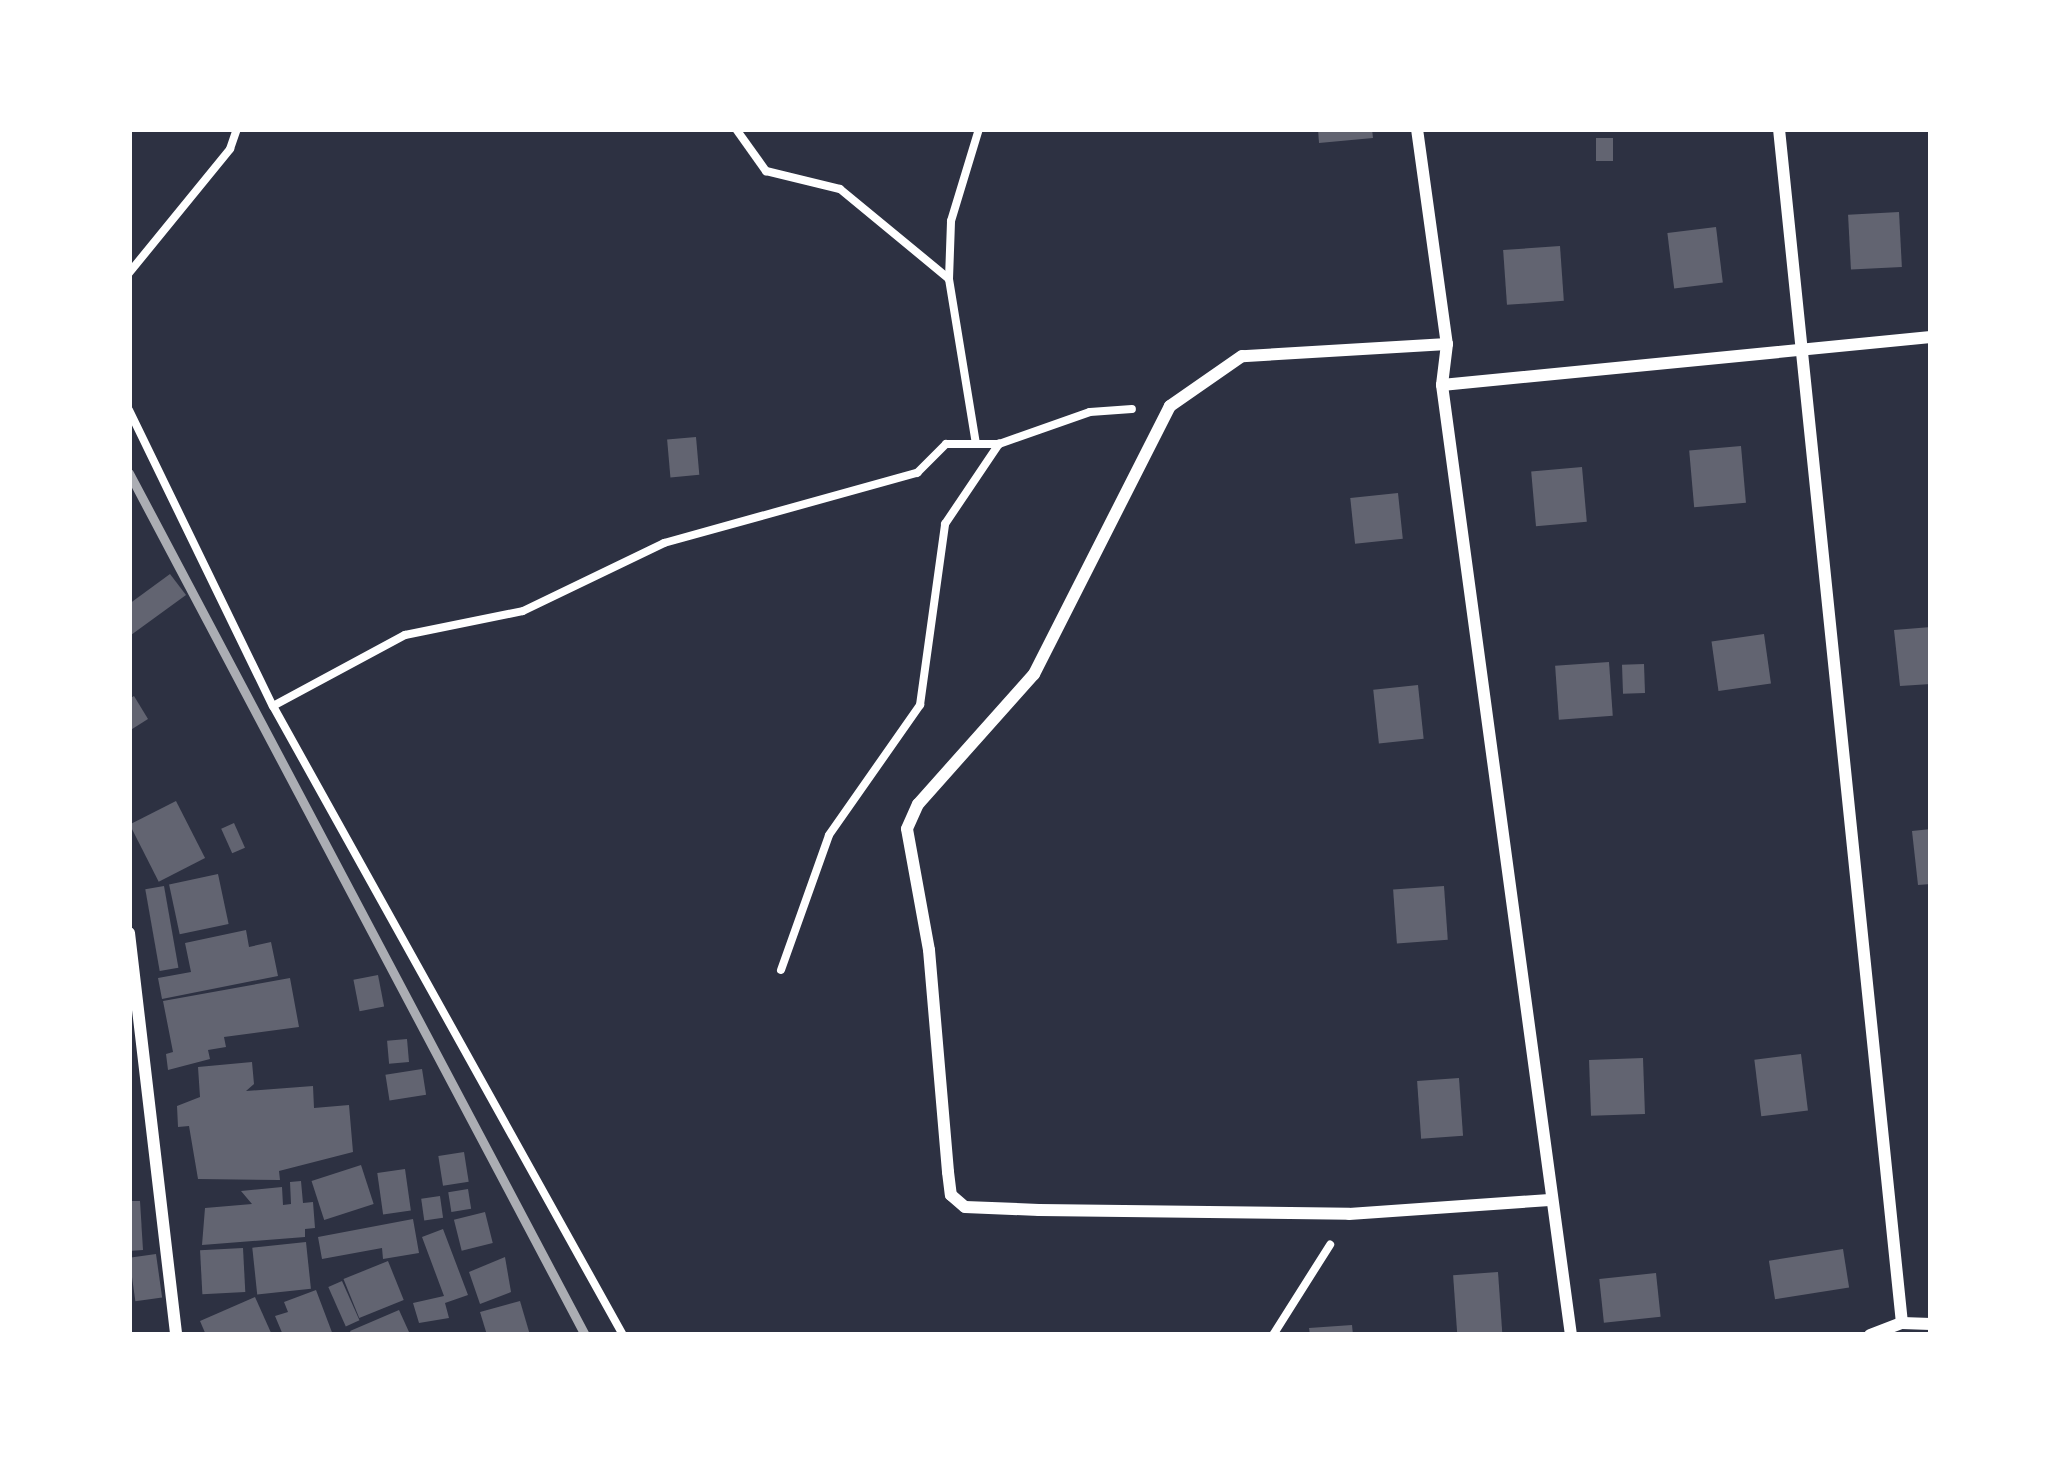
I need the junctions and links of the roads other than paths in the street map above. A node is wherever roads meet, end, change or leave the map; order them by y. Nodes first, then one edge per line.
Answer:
1 (1417, 129) edge
2 (1779, 129) edge
3 (1931, 337) edge
4 (1447, 344) junction
5 (1798, 351) junction
6 (1442, 386) junction
7 (129, 932) edge
8 (1550, 1200) junction
9 (1902, 1323) junction
10 (1931, 1324) edge
11 (176, 1335) edge
12 (1571, 1335) edge
13 (1870, 1335) edge

1 - 4 street
2 - 5 street
3 - 5 street
4 - 6 street
4 - 8 street
5 - 6 street
5 - 9 street
6 - 8 street
7 - 11 street
8 - 12 street
9 - 10 street
9 - 13 street

